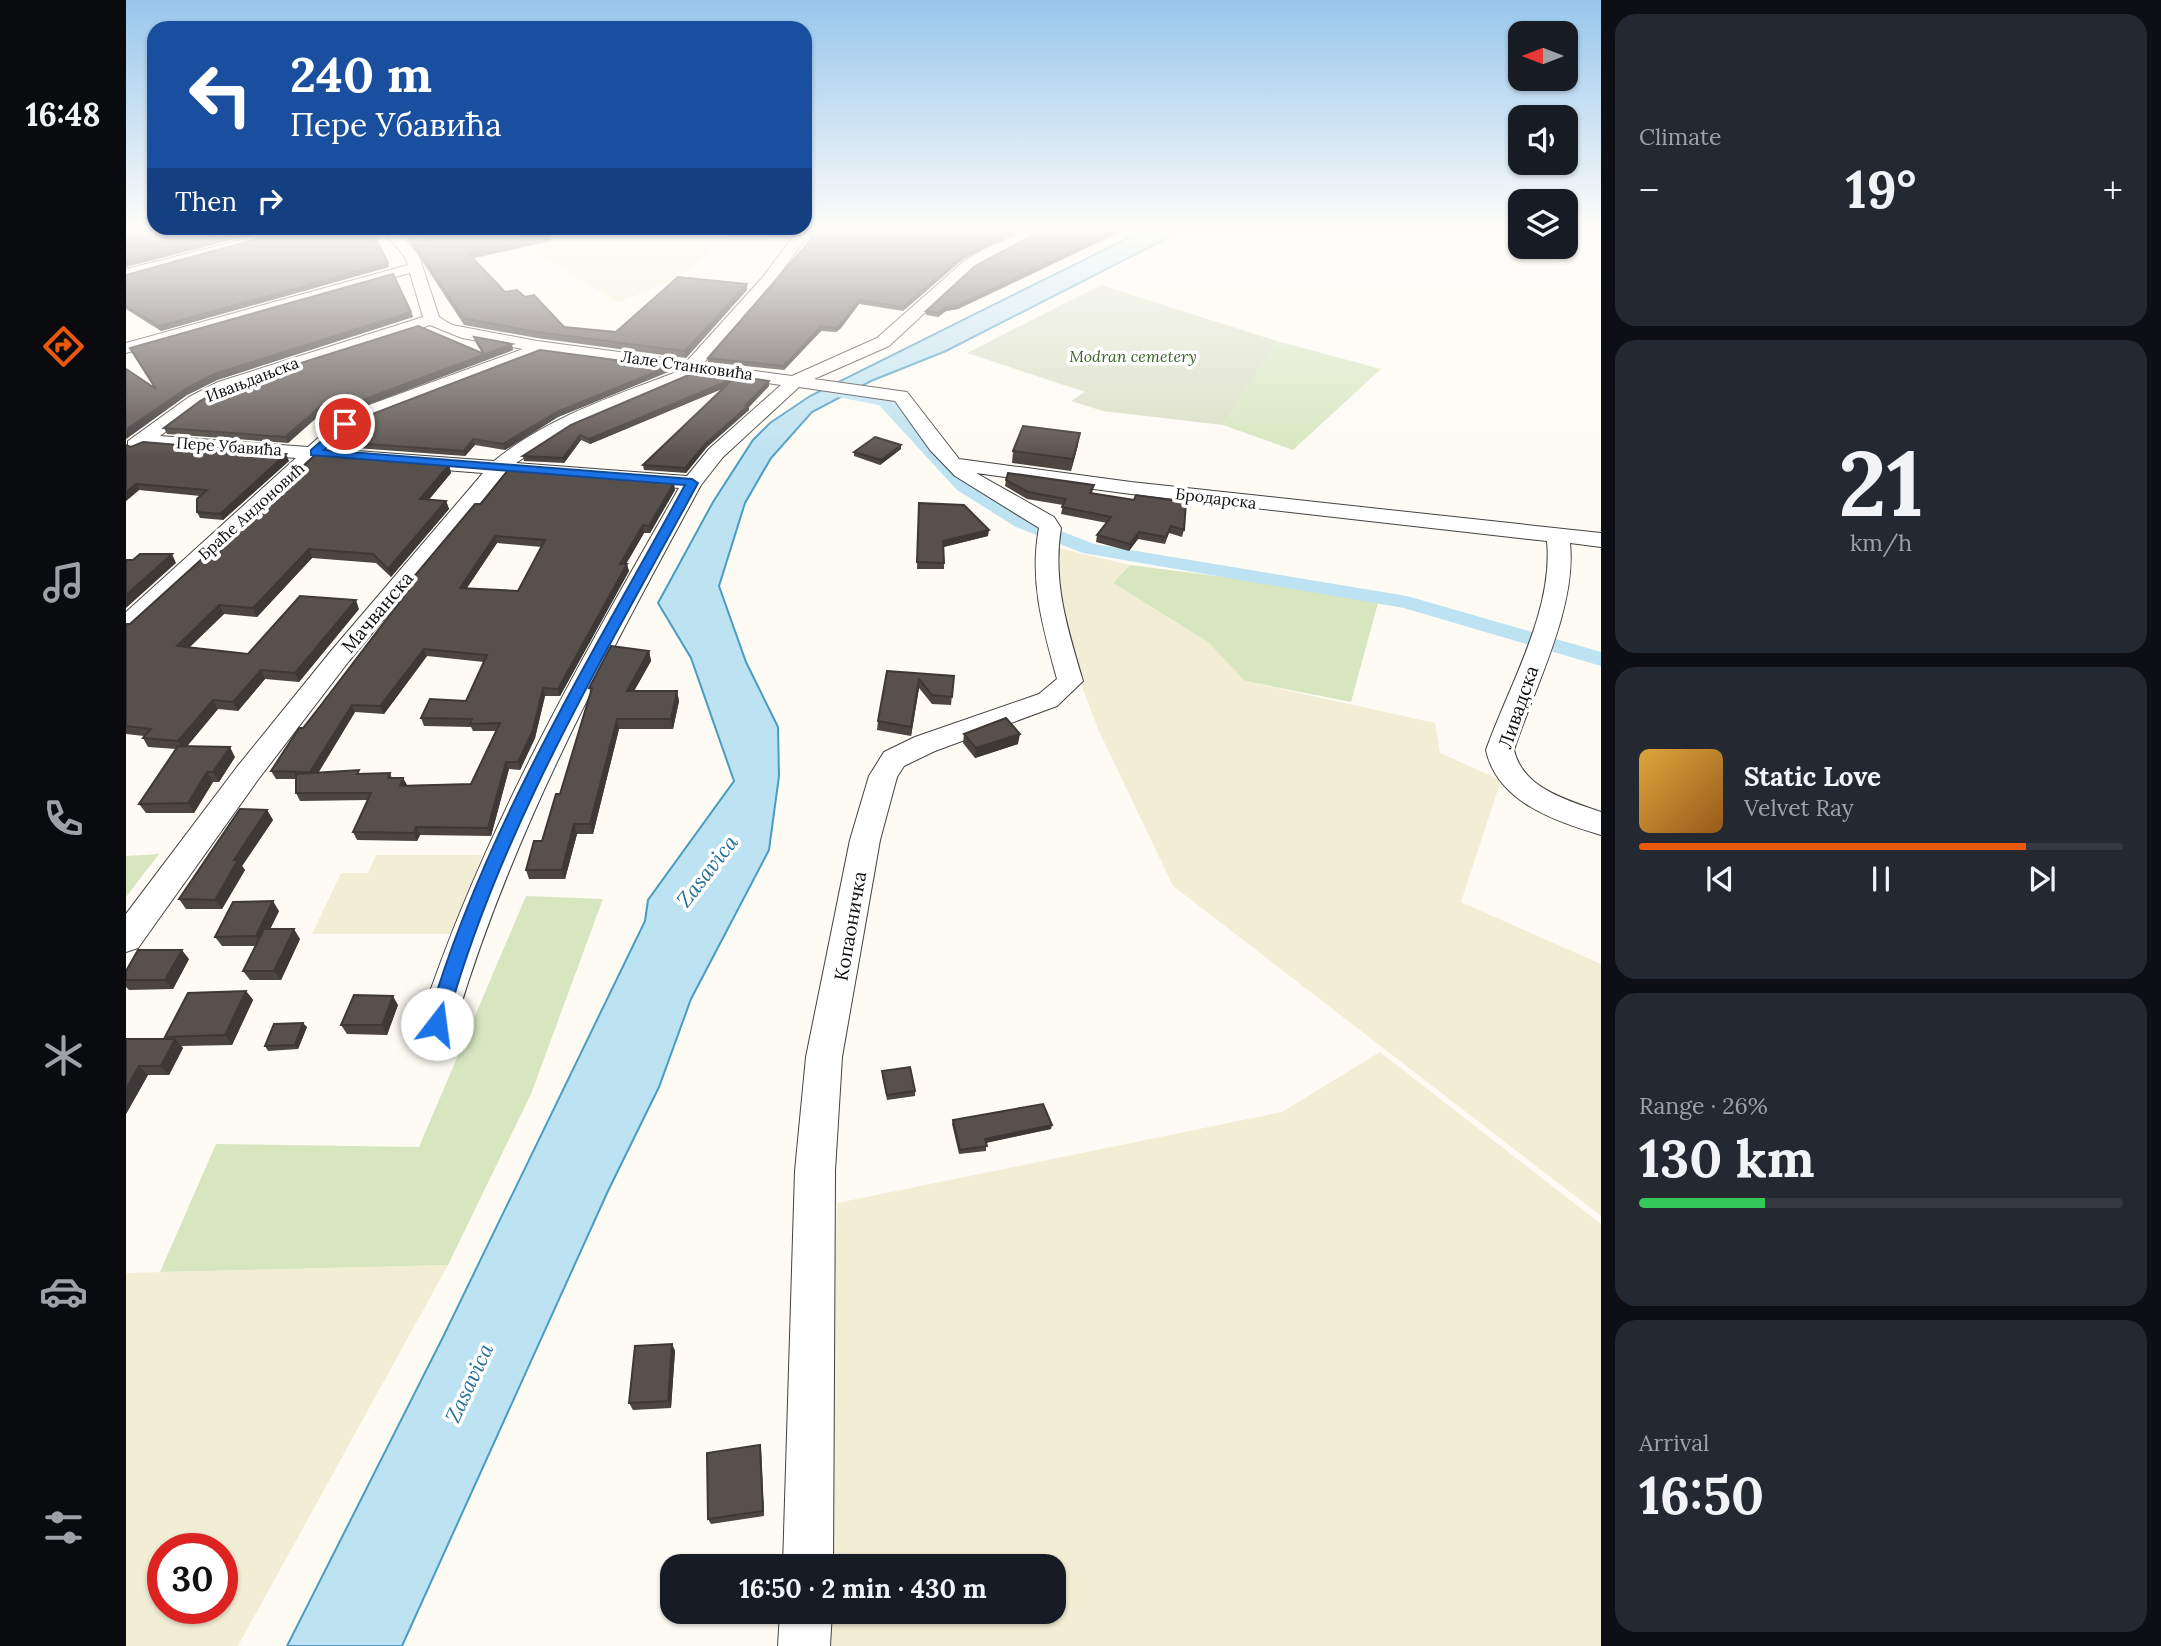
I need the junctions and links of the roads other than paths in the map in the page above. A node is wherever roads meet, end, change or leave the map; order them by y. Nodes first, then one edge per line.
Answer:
1 (277, 306) edge
2 (428, 306) edge
3 (746, 306) edge
4 (923, 306) edge
5 (432, 319) junction
6 (537, 346) junction
7 (126, 348) edge
8 (694, 366) junction
9 (808, 383) junction
10 (142, 440) junction
11 (126, 452) edge
12 (315, 453) junction
13 (954, 463) junction
14 (499, 467) junction
15 (692, 483) junction
16 (1558, 537) junction
17 (1601, 540) edge
18 (126, 625) edge
19 (1601, 824) edge
20 (126, 940) edge
21 (437, 1024) dead end
22 (808, 1554) edge
23 (805, 1624) edge
24 (804, 1646) edge

1 - 7 street
2 - 5 street
3 - 8 street, Мачванска
4 - 9 street
5 - 6 street, Лале Станковића
5 - 10 street, Ивањдањска
6 - 8 street, Лале Станковића
6 - 12 street, Браће Андоновић
8 - 9 street, Лале Станковића
8 - 14 street, Мачванска
9 - 13 street, Лале Станковића
9 - 15 street
10 - 11 street, Ивањдањска
10 - 12 street, Пере Убавића
12 - 14 street, Пере Убавића
12 - 18 street, Браће Андоновић
13 - 16 street, Бродарска
13 - 22 street, Копаоничка
14 - 15 street, Пере Убавића
14 - 20 street, Мачванска
15 - 21 street
16 - 17 street, Бродарска
16 - 19 street, Ливадска
23 - 24 street

